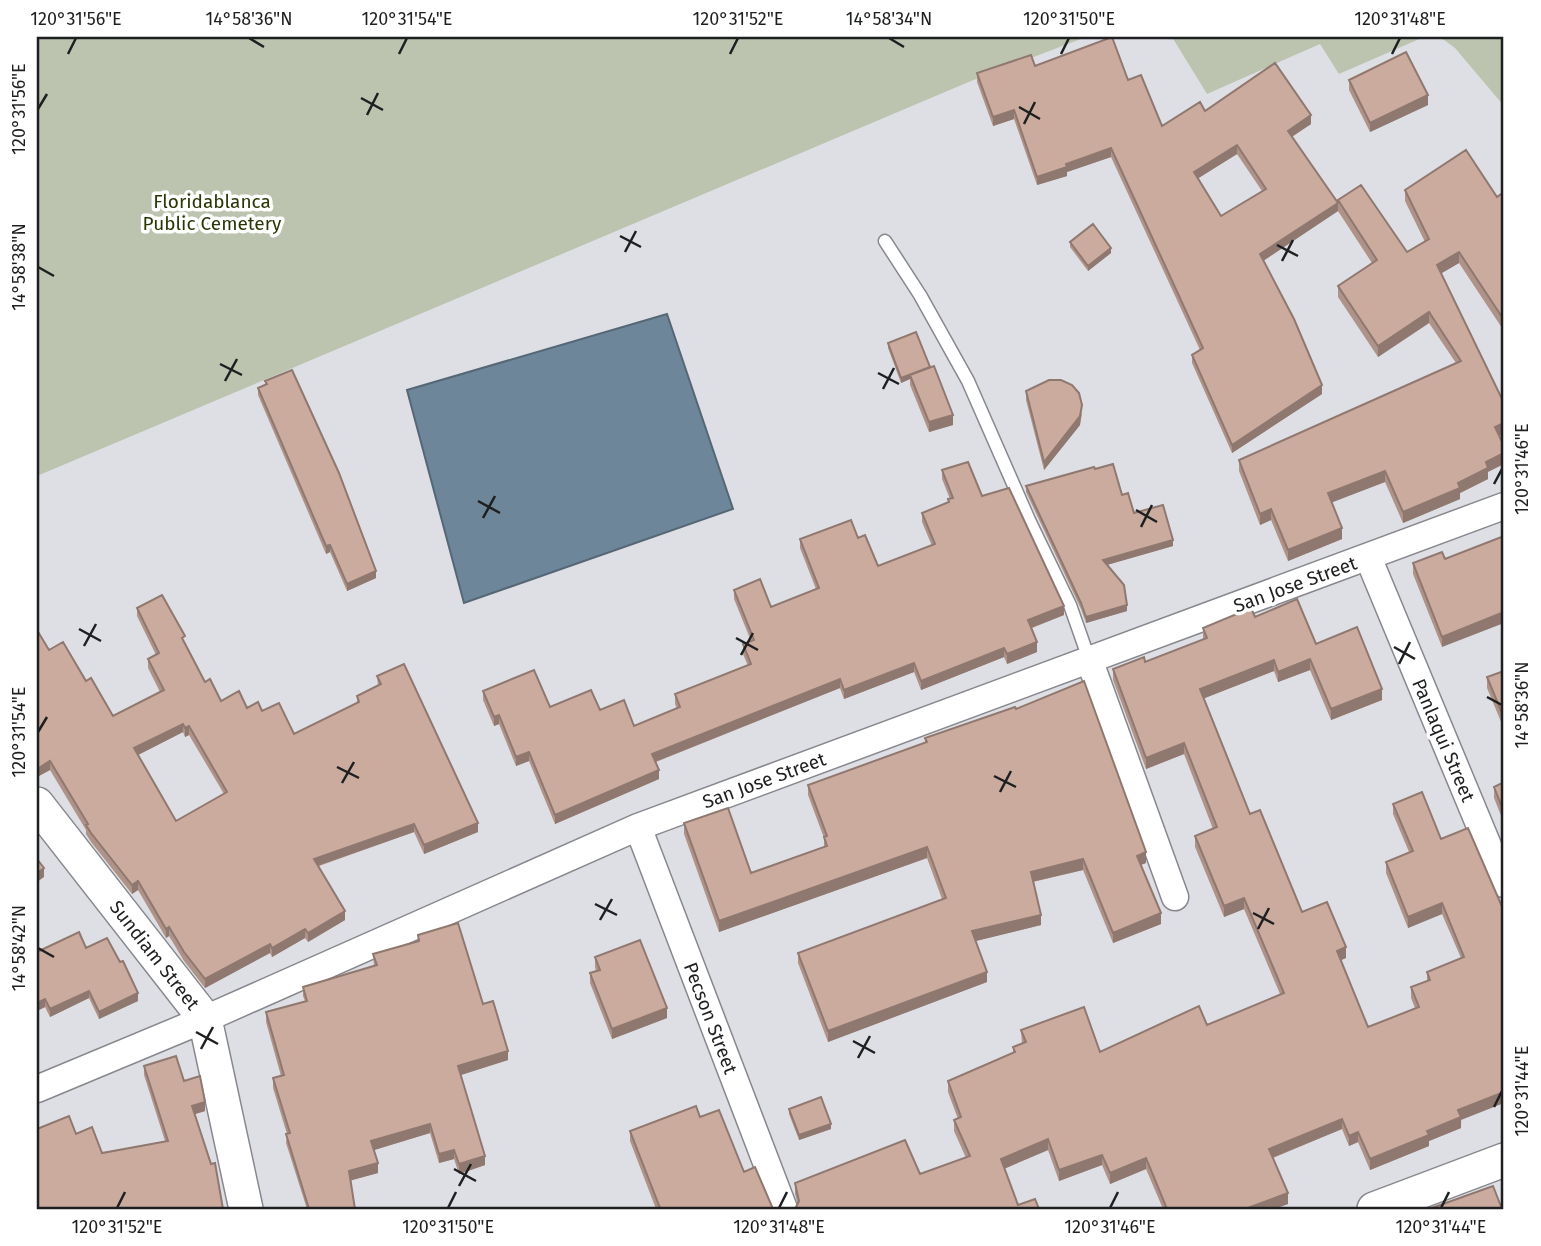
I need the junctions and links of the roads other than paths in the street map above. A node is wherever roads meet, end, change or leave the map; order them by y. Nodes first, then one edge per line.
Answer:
1 (885, 241) dead end
2 (1504, 506) edge
3 (1368, 557) junction
4 (1089, 659) junction
5 (37, 804) edge
6 (638, 827) junction
7 (1504, 884) edge
8 (1175, 897) dead end
9 (205, 1019) junction
10 (37, 1089) edge
11 (1504, 1160) edge
12 (246, 1209) edge
13 (784, 1209) edge
14 (1374, 1209) edge

1 - 4 lane
2 - 3 street, San Jose Street
3 - 4 street, San Jose Street
3 - 7 street, Panlaqui Street
4 - 6 street, San Jose Street
4 - 8 street
5 - 9 street, Sundiam Street
6 - 9 street, San Jose Street
6 - 13 street, Pecson Street
9 - 10 street, San Jose Street
9 - 12 street, Sundiam Street
11 - 14 street

